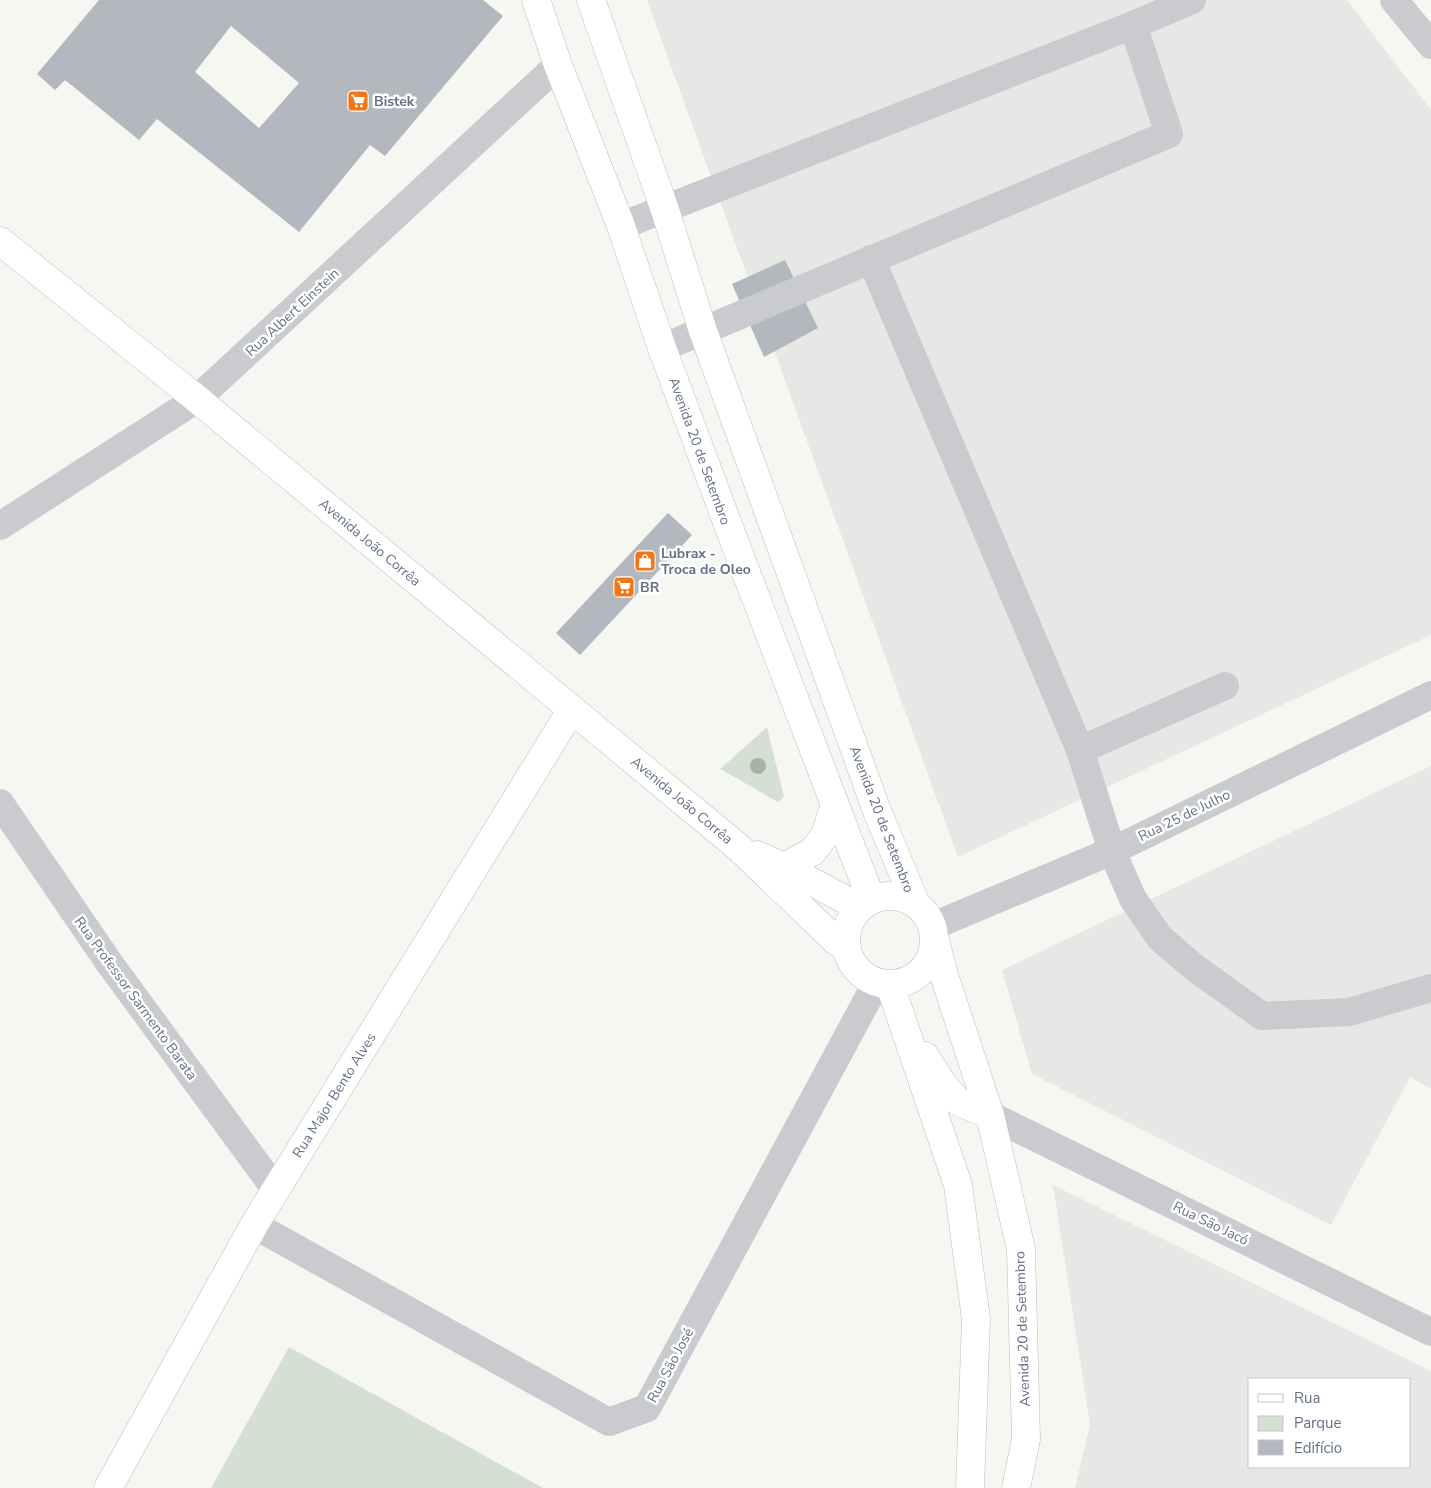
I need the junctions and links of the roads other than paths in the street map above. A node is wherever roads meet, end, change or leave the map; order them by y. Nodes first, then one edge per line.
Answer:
1 (536, 0) edge
2 (591, 0) edge
3 (1192, 0) edge
4 (1394, 0) edge
5 (1133, 25) junction
6 (1431, 45) edge
7 (558, 65) junction
8 (665, 210) junction
9 (621, 226) junction
10 (0, 240) edge
11 (871, 260) junction
12 (703, 331) junction
13 (662, 348) junction
14 (198, 399) junction
15 (0, 526) edge
16 (1225, 686) dead end
17 (1431, 694) edge
18 (572, 709) junction
19 (1080, 750) junction
20 (0, 803) edge
21 (835, 806) junction
22 (738, 847) junction
23 (1112, 851) junction
24 (784, 867) junction
25 (915, 902) junction
26 (865, 903) junction
27 (934, 933) junction
28 (846, 948) junction
29 (883, 984) junction
30 (1431, 988) edge
31 (904, 1024) junction
32 (990, 1115) junction
33 (276, 1190) junction
34 (254, 1225) junction
35 (1431, 1332) edge
36 (108, 1488) edge
37 (970, 1488) edge
38 (1016, 1488) edge

1 - 7 main road, Avenida 20 de Setembro
2 - 8 main road, Avenida 20 de Setembro
3 - 5 street
4 - 6 street
5 - 8 street
5 - 11 street
7 - 9 main road, Avenida 20 de Setembro
7 - 14 street, Rua Albert Einstein
8 - 9 street
8 - 12 main road, Avenida 20 de Setembro
9 - 13 main road, Avenida 20 de Setembro
10 - 14 main road, Avenida João Corrêa
11 - 12 street
11 - 19 street
12 - 13 street
12 - 25 main road, Avenida 20 de Setembro
13 - 21 main road, Avenida 20 de Setembro
14 - 15 street, Rua Albert Einstein
14 - 18 main road, Avenida João Corrêa
16 - 19 street
17 - 23 street, Rua 25 de Julho
18 - 22 main road, Avenida João Corrêa
18 - 33 main road, Rua Major Bento Alves
19 - 23 street
20 - 33 street, Rua Professor Sarmento Barata
21 - 24 main road
21 - 26 main road, Avenida 20 de Setembro
22 - 24 main road, Avenida João Corrêa
22 - 28 main road, Avenida João Corrêa
23 - 27 street, Rua 25 de Julho
23 - 30 street
24 - 26 main road, Avenida João Corrêa
25 - 26 main road
25 - 27 main road
26 - 28 main road
27 - 29 main road
27 - 32 main road, Avenida 20 de Setembro
28 - 29 main road
29 - 31 main road
29 - 34 street, Rua São José
31 - 32 main road
31 - 37 main road
32 - 35 street, Rua São Jacó
32 - 38 main road, Avenida 20 de Setembro
33 - 34 main road, Rua Major Bento Alves
34 - 36 main road, Rua Major Bento Alves

